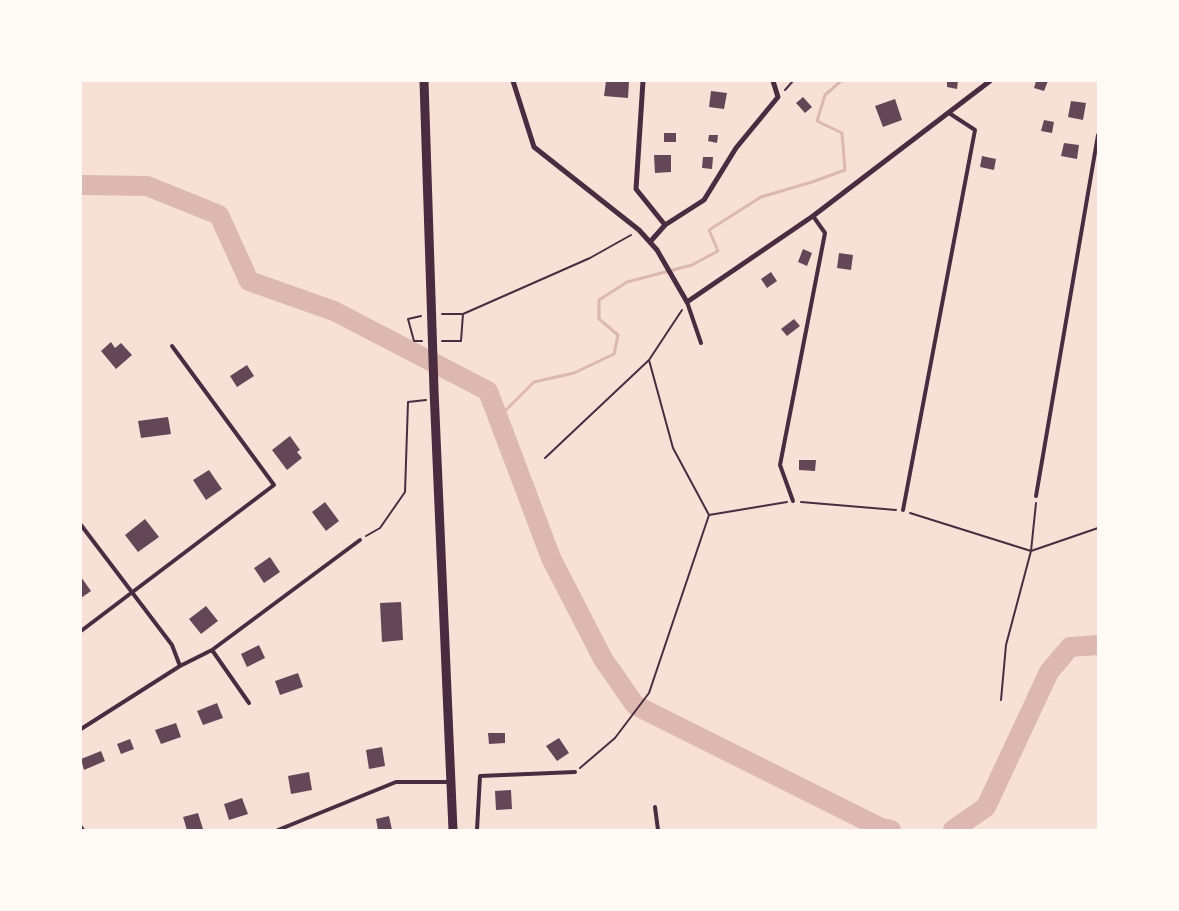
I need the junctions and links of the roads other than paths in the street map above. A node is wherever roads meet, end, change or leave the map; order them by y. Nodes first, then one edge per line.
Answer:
1 (424, 81) edge
2 (513, 81) edge
3 (643, 81) edge
4 (773, 81) edge
5 (990, 81) edge
6 (949, 113) junction
7 (1098, 135) edge
8 (813, 216) junction
9 (665, 225) junction
10 (650, 242) junction
11 (687, 302) junction
12 (700, 343) dead end
13 (172, 346) dead end
14 (1036, 496) road end
15 (793, 501) road end
16 (903, 510) road end
17 (81, 526) edge
18 (360, 540) road end
19 (131, 592) junction
20 (81, 631) edge
21 (212, 650) junction
22 (180, 666) junction
23 (249, 703) dead end
24 (81, 729) edge
25 (576, 772) road end
26 (451, 782) junction
27 (655, 807) dead end
28 (278, 830) edge
29 (452, 830) edge
30 (477, 830) edge
31 (658, 830) edge

1 - 26 street
2 - 10 street
3 - 9 street
4 - 9 street
5 - 6 street
6 - 8 street
6 - 16 lane
7 - 14 lane
8 - 11 street
8 - 15 lane
9 - 10 street
10 - 11 street
11 - 12 lane
13 - 19 lane
17 - 19 lane
18 - 21 lane
19 - 20 lane
19 - 22 lane
21 - 22 lane
21 - 23 lane
22 - 24 lane
25 - 30 lane
26 - 28 lane
26 - 29 street
27 - 31 lane

